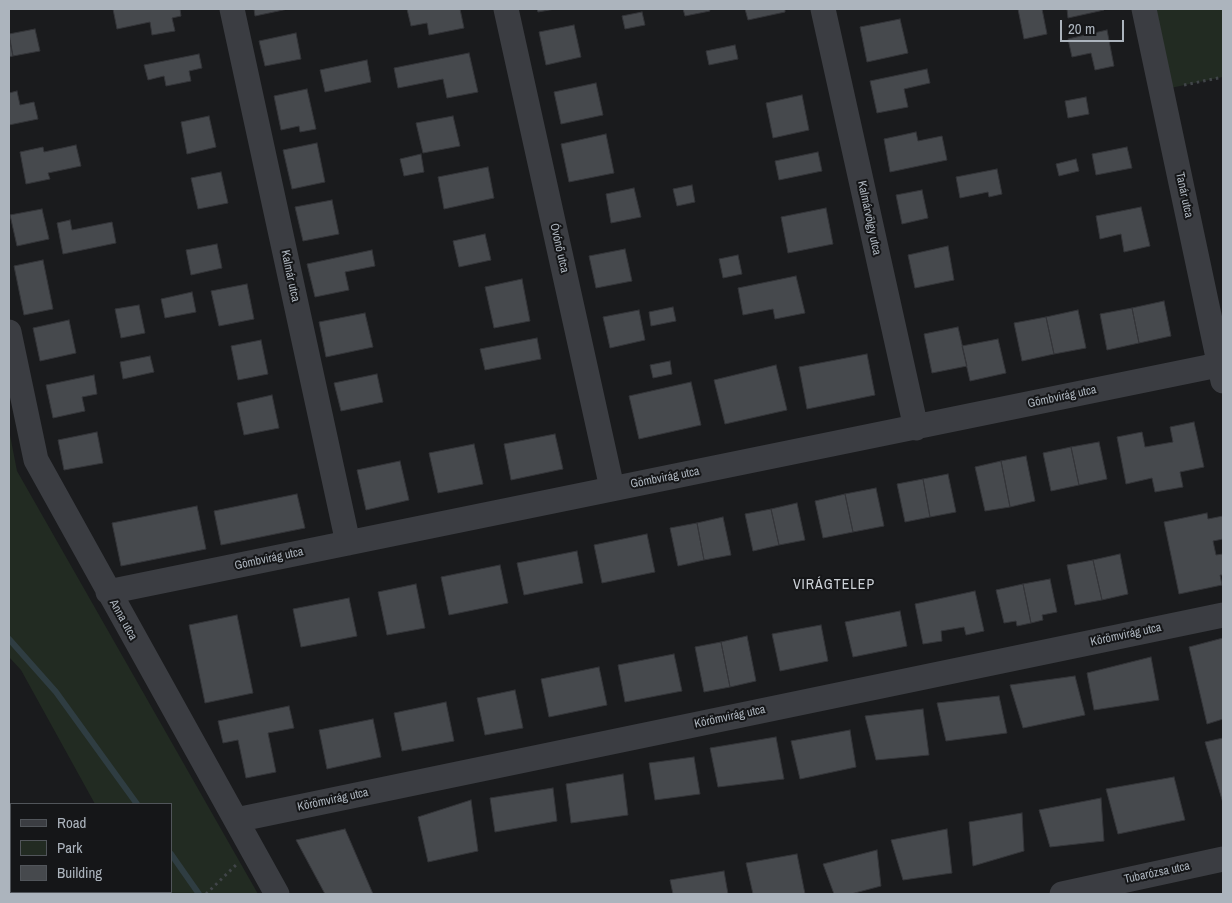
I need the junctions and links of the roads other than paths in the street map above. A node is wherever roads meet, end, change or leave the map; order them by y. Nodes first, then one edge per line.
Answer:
1 (232, 9) edge
2 (506, 9) edge
3 (823, 9) edge
4 (1144, 9) edge
5 (9, 332) edge
6 (1222, 370) edge
7 (916, 428) junction
8 (612, 488) junction
9 (348, 543) junction
10 (108, 592) junction
11 (1223, 615) edge
12 (236, 820) junction
13 (1223, 859) edge
14 (277, 894) edge
15 (1062, 894) edge

1 - 9 street, Kalmár utca
2 - 8 street, Óvónő utca
3 - 7 street, Kalmárvölgy utca
4 - 6 street, Tanár utca
5 - 10 street, Anna utca
6 - 7 street, Gömbvirág utca
7 - 8 street, Gömbvirág utca
8 - 9 street, Gömbvirág utca
9 - 10 street, Gömbvirág utca
10 - 12 street, Anna utca
11 - 12 street, Körömvirág utca
12 - 14 street, Anna utca
13 - 15 street, Tubarózsa utca

